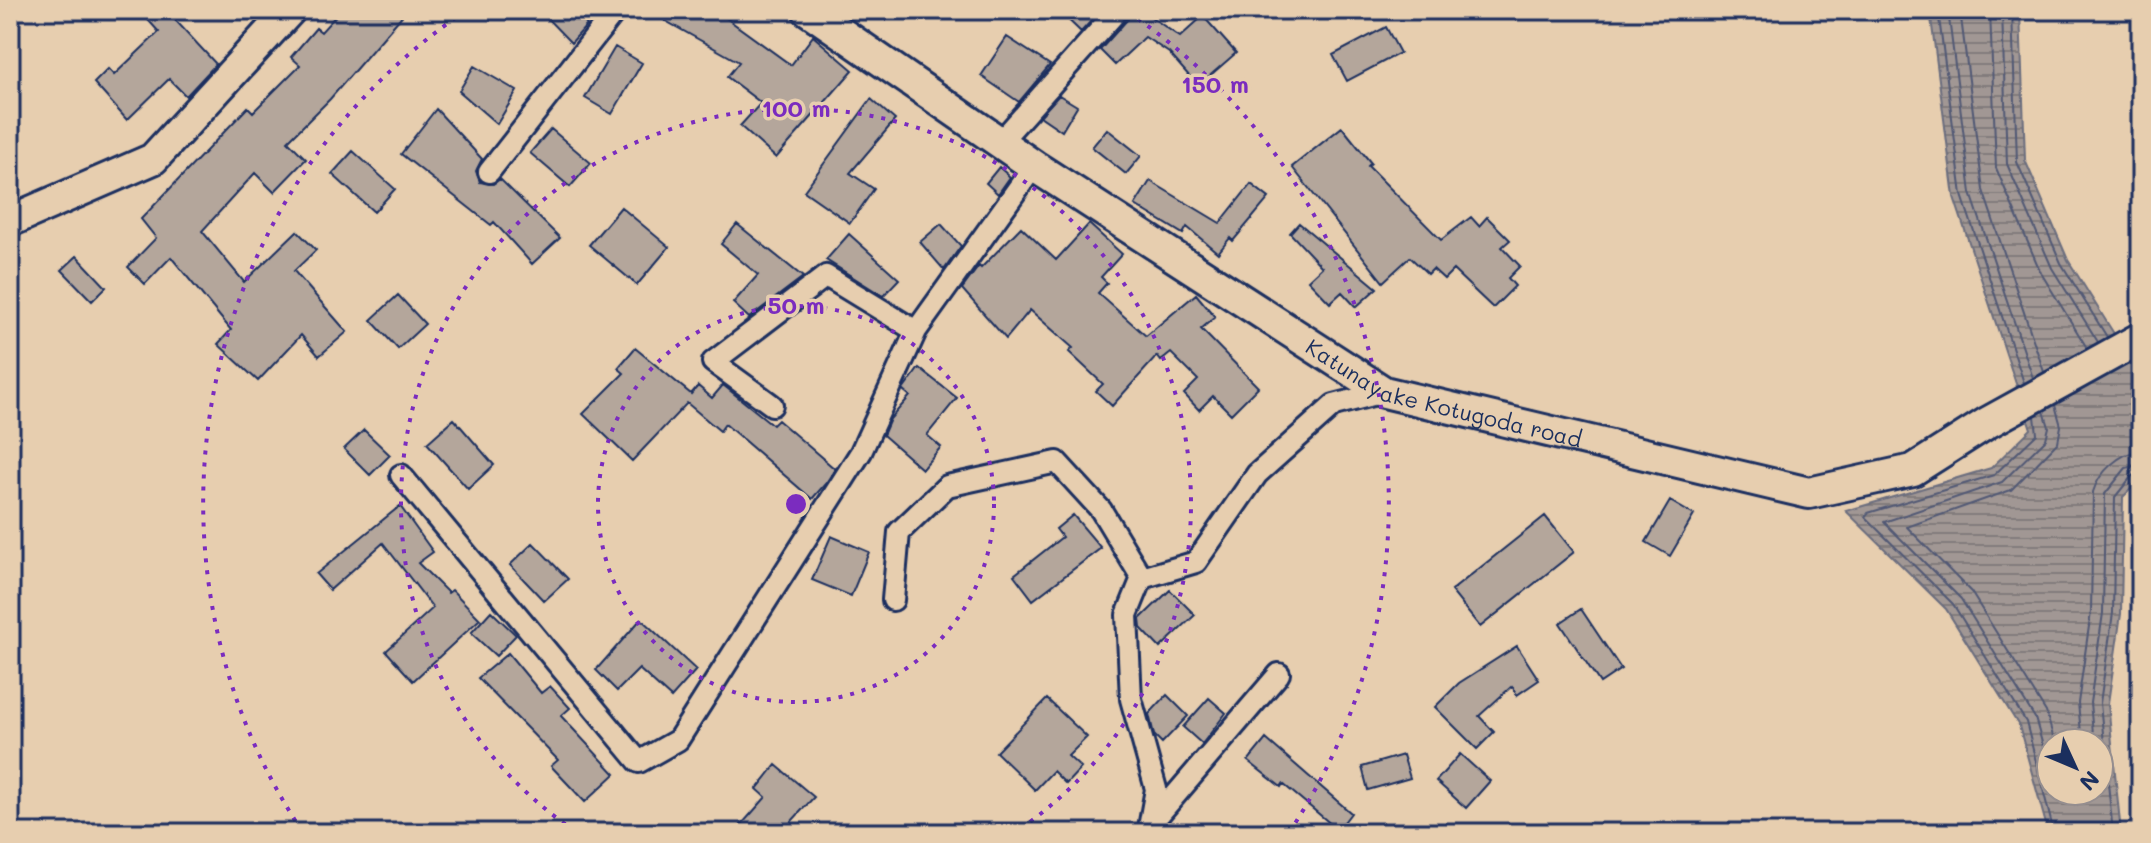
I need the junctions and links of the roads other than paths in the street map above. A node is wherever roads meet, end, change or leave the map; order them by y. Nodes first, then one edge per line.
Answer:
1 (290, 10) edge
2 (616, 10) edge
3 (808, 10) edge
4 (1118, 10) edge
5 (1000, 142) junction
6 (1034, 166) junction
7 (489, 172) dead end
8 (10, 221) edge
9 (916, 331) junction
10 (2141, 338) edge
11 (1384, 392) junction
12 (772, 405) dead end
13 (401, 475) dead end
14 (1142, 578) junction
15 (893, 600) dead end
16 (1279, 674) dead end
17 (1149, 830) edge

1 - 8 main road
2 - 7 street
3 - 5 main road, Katunayake Kotugoda road
4 - 5 street
5 - 6 main road, Katunayake Kotugoda road
6 - 9 street
6 - 11 main road, Katunayake Kotugoda road
9 - 12 street
9 - 13 street
10 - 11 main road, Katunayake Kotugoda road
11 - 14 street
14 - 15 street
14 - 17 street
16 - 17 street

